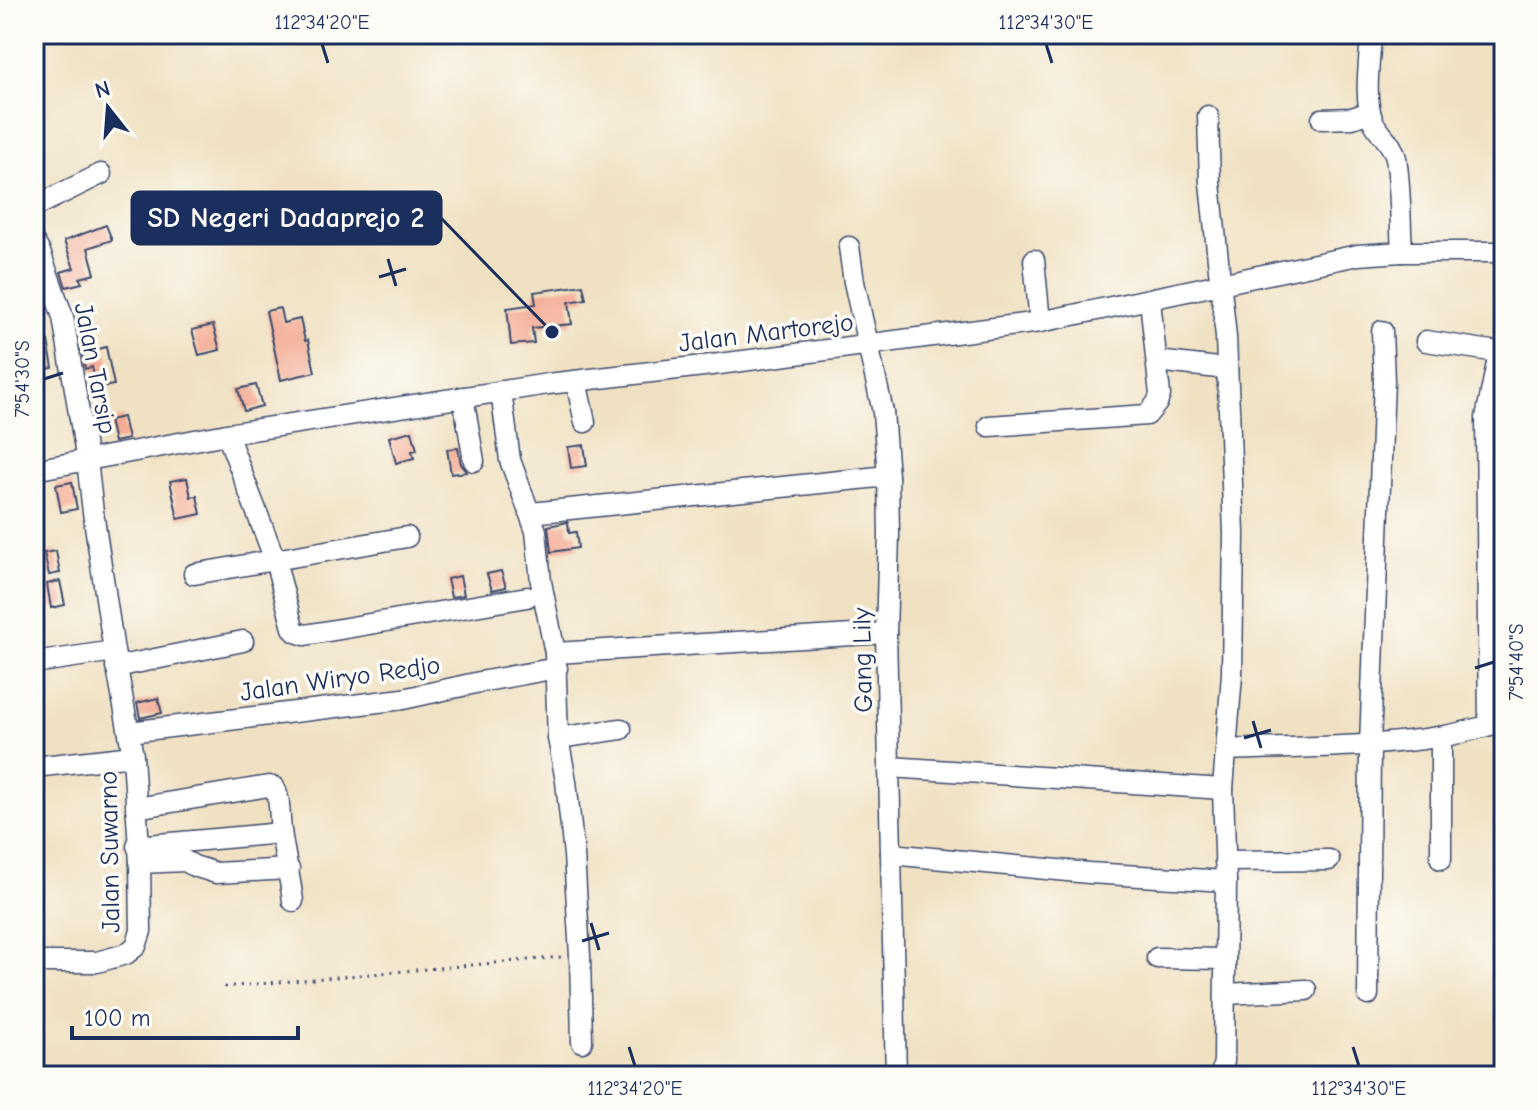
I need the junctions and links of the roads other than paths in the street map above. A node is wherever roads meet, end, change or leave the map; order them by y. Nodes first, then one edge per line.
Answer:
1 (1371, 34) edge
2 (1370, 112) junction
3 (1208, 116) dead end
4 (1322, 119) dead end
5 (101, 174) dead end
6 (34, 207) edge
7 (34, 242) edge
8 (849, 247) dead end
9 (1402, 252) junction
10 (1504, 252) edge
11 (1034, 260) dead end
12 (1222, 284) junction
13 (1150, 300) junction
14 (1040, 322) junction
15 (1382, 331) dead end
16 (1426, 341) dead end
17 (868, 346) junction
18 (1502, 353) edge
19 (1157, 361) junction
20 (1227, 369) junction
21 (576, 381) junction
22 (501, 391) junction
23 (463, 397) junction
24 (585, 422) dead end
25 (989, 426) dead end
26 (227, 434) junction
27 (87, 461) junction
28 (474, 461) dead end
29 (34, 470) edge
30 (888, 476) junction
31 (531, 513) junction
32 (407, 537) dead end
33 (275, 560) junction
34 (194, 574) dead end
35 (527, 597) dead end
36 (886, 633) junction
37 (243, 641) dead end
38 (115, 659) junction
39 (556, 661) junction
40 (34, 663) edge
41 (1497, 724) edge
42 (621, 729) dead end
43 (129, 732) junction
44 (1441, 737) junction
45 (558, 738) junction
46 (1370, 745) junction
47 (1227, 750) junction
48 (133, 756) junction
49 (34, 767) edge
50 (890, 767) junction
51 (1223, 789) junction
52 (136, 808) junction
53 (281, 833) junction
54 (891, 854) junction
55 (139, 855) junction
56 (1441, 859) dead end
57 (1329, 860) dead end
58 (289, 869) junction
59 (1226, 871) junction
60 (293, 901) dead end
61 (1157, 958) dead end
62 (1225, 959) junction
63 (34, 962) edge
64 (1306, 990) dead end
65 (1225, 994) junction
66 (1368, 995) dead end
67 (582, 1042) dead end
68 (896, 1076) edge
69 (1221, 1076) edge

1 - 2 street
2 - 4 street
2 - 9 street
3 - 12 street
5 - 6 street
7 - 27 street, Jalan Tarsip
8 - 17 street, Gang Lily
9 - 10 street, Jalan Martorejo
9 - 12 street, Jalan Martorejo
11 - 14 street
12 - 13 street, Jalan Martorejo
12 - 20 street
13 - 14 street, Jalan Martorejo
13 - 19 street
14 - 17 street, Jalan Martorejo
15 - 46 street
16 - 18 street
17 - 21 street, Jalan Martorejo
17 - 30 street, Gang Lily
18 - 41 street
19 - 20 street
19 - 25 street
20 - 47 street
21 - 22 street, Jalan Martorejo
21 - 24 street
22 - 23 street, Jalan Martorejo
22 - 31 street
23 - 26 street, Jalan Martorejo
23 - 28 street
26 - 27 street, Jalan Martorejo
26 - 33 street
27 - 29 street, Jalan Martorejo
27 - 38 street, Jalan Tarsip
30 - 31 street
30 - 36 street, Gang Lily
31 - 39 street
32 - 33 street
33 - 34 street
33 - 35 street
36 - 39 street, Jalan Wiryo Redjo
36 - 50 street, Gang Lily
37 - 38 street
38 - 40 street
38 - 43 street, Jalan Suwarno
39 - 43 street, Jalan Wiryo Redjo
39 - 45 street
41 - 44 street
42 - 45 street
43 - 48 street, Jalan Suwarno
44 - 46 street
44 - 56 street
45 - 67 street
46 - 47 street
46 - 66 street
47 - 51 street
48 - 49 street
48 - 52 street, Jalan Suwarno
50 - 51 street
50 - 54 street, Gang Lily
51 - 59 street
52 - 53 street
52 - 55 street, Jalan Suwarno
53 - 55 street
53 - 58 street
54 - 59 street
54 - 68 street, Gang Lily
55 - 58 street
55 - 63 street, Jalan Suwarno
57 - 59 street
58 - 60 street
59 - 62 street
61 - 62 street
62 - 65 street
64 - 65 street
65 - 69 street

